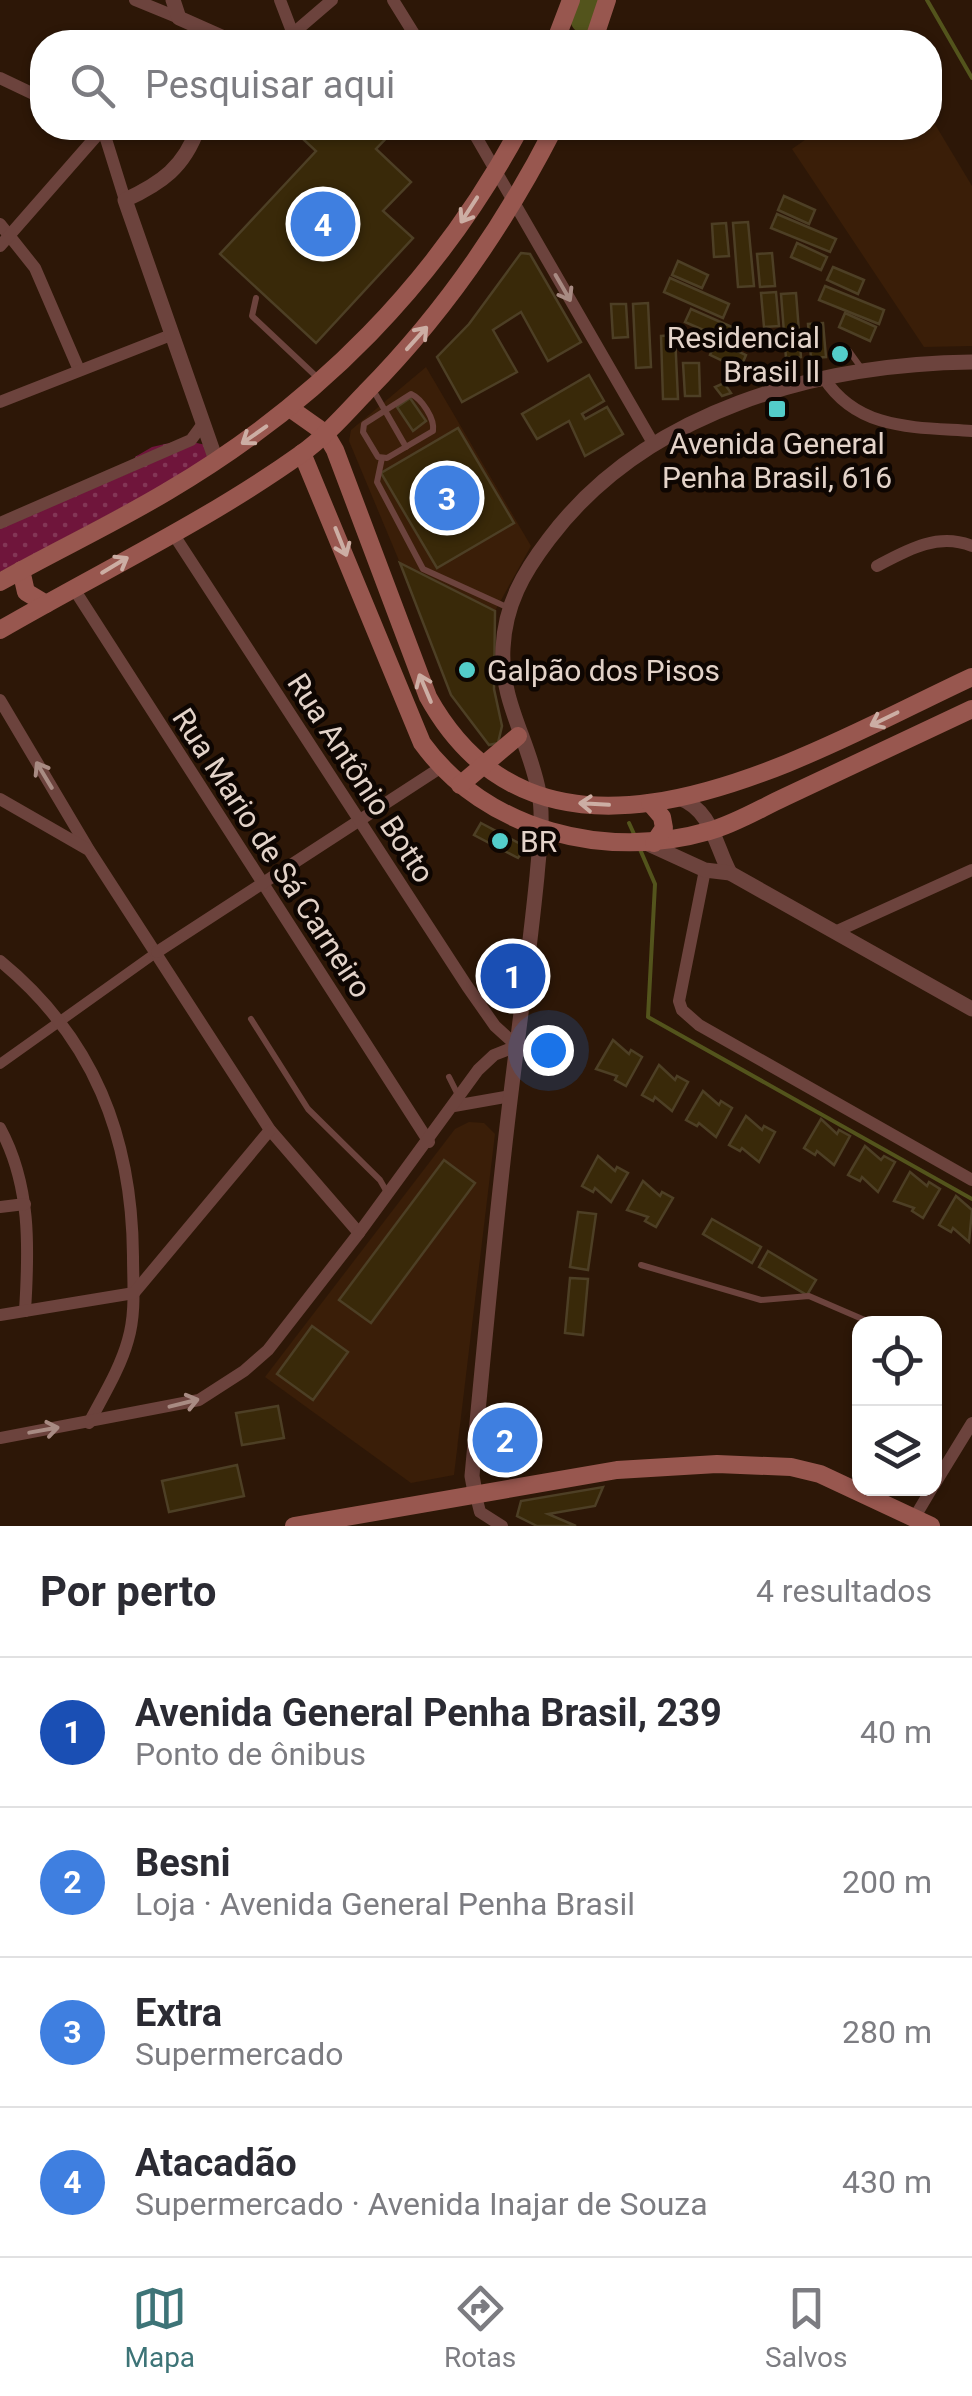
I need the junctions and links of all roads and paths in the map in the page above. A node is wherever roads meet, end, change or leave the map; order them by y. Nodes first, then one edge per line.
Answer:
1 (135, 0) edge
2 (173, 0) edge
3 (280, 0) edge
4 (332, 0) edge
5 (393, 0) edge
6 (571, 0) edge
7 (608, 0) edge
8 (180, 18) junction
9 (206, 30) edge
10 (286, 30) edge
11 (297, 30) edge
12 (411, 30) edge
13 (560, 30) edge
14 (597, 30) edge
15 (0, 78) edge
16 (30, 92) edge
17 (90, 140) edge
18 (102, 140) edge
19 (193, 140) edge
20 (478, 140) edge
21 (513, 140) edge
22 (548, 140) edge
23 (495, 169) junction
24 (125, 200) junction
25 (515, 203) junction
26 (0, 224) edge
27 (5, 241) edge
28 (256, 298) dead end
29 (171, 335) junction
30 (849, 351) dead end
31 (972, 362) edge
32 (79, 370) junction
33 (862, 370) junction
34 (824, 378) junction
35 (322, 382) junction
36 (371, 387) junction
37 (0, 402) edge
38 (291, 409) junction
39 (384, 410) junction
40 (202, 425) junction
41 (674, 431) junction
42 (972, 431) edge
43 (325, 433) junction
44 (654, 443) junction
45 (406, 447) junction
46 (677, 450) dead end
47 (302, 453) junction
48 (382, 458) junction
49 (216, 460) junction
50 (0, 523) edge
51 (172, 532) junction
52 (972, 546) edge
53 (878, 566) dead end
54 (21, 570) junction
55 (0, 582) edge
56 (74, 590) junction
57 (46, 604) junction
58 (509, 608) junction
59 (399, 620) junction
60 (373, 626) junction
61 (0, 630) edge
62 (972, 677) edge
63 (0, 700) edge
64 (972, 709) edge
65 (518, 736) junction
66 (483, 765) junction
67 (440, 768) junction
68 (460, 785) junction
69 (539, 793) junction
70 (0, 798) edge
71 (678, 798) junction
72 (650, 803) junction
73 (359, 822) junction
74 (539, 828) junction
75 (712, 831) junction
76 (650, 843) junction
77 (89, 850) junction
78 (705, 870) junction
79 (972, 870) edge
80 (730, 873) junction
81 (262, 884) junction
82 (834, 932) junction
83 (158, 952) junction
84 (0, 960) edge
85 (972, 1009) edge
86 (251, 1019) dead end
87 (60, 1020) junction
88 (517, 1046) junction
89 (0, 1064) edge
90 (511, 1096) junction
91 (459, 1098) junction
92 (0, 1128) edge
93 (270, 1130) junction
94 (429, 1142) junction
95 (380, 1180) junction
96 (972, 1180) edge
97 (392, 1190) junction
98 (25, 1204) junction
99 (0, 1207) edge
100 (360, 1232) junction
101 (641, 1265) dead end
102 (134, 1293) junction
103 (25, 1311) junction
104 (0, 1315) edge
105 (855, 1316) edge
106 (89, 1422) junction
107 (972, 1423) edge
108 (0, 1438) edge
109 (942, 1472) edge
110 (475, 1492) junction
111 (931, 1496) edge
112 (924, 1521) edge
113 (294, 1526) edge
114 (502, 1526) edge

1 - 8 street
2 - 8 street
3 - 10 street
4 - 11 street
5 - 12 street
6 - 13 main road
7 - 14 main road
8 - 9 street
15 - 16 street
17 - 27 street
18 - 24 street
19 - 24 street
20 - 23 street
21 - 23 main road
22 - 25 main road
23 - 25 street
23 -> 35 main road
24 - 29 street
36 -> 25 main road
25 -> 44 street
26 - 27 street
27 - 32 street
28 - 35 lane
29 - 32 street
29 - 40 street
30 - 33 lane
31 - 33 street
32 - 37 street
33 - 34 street
34 - 41 street
34 - 42 street
35 - 38 main road
36 - 39 lane
36 - 43 main road
38 - 43 main road
38 -> 49 main road
39 - 45 lane
39 - 45 lane
39 - 48 lane
40 - 49 street
40 - 50 street
41 - 44 street
41 - 46 lane
43 - 47 main road
43 - 59 main road
44 - 58 street
45 - 48 lane
47 - 51 main road
47 -> 60 main road
48 - 58 lane
49 - 54 main road
56 -> 51 main road
51 - 73 street, Rua Antônio Botto
52 - 53 street
54 - 55 main road
54 - 57 main road
56 - 57 main road
56 - 81 street, Rua Mario de Sá Carneiro
57 - 61 main road
58 - 65 street
59 - 60 main road
66 -> 59 main road
60 - 67 main road
62 -> 71 main road
77 -> 63 street
64 - 75 main road
65 - 66 main road
65 - 69 street
66 - 68 main road
66 - 69 main road
67 - 68 main road
67 - 73 street
68 - 74 main road
72 -> 69 main road
69 - 74 street
70 - 77 street
71 - 72 main road
71 - 75 street
72 - 76 main road
73 - 81 street
73 - 88 street, Rua Antônio Botto
74 - 76 main road
74 - 88 street
75 - 76 main road
75 - 80 street
76 - 78 street
77 - 83 street
78 - 80 street
78 - 96 street
79 - 82 street
80 - 82 street
81 - 83 street
81 - 94 street, Rua Mario de Sá Carneiro
82 - 85 street
83 - 87 street
83 - 93 street
84 - 87 street
86 - 95 lane
87 - 89 street
87 - 102 street
88 - 90 street
88 - 91 street
90 - 91 street
90 - 110 street
91 - 94 street
92 - 98 street
93 - 100 street
93 - 102 street
94 - 97 street
95 - 97 lane
95 - 97 lane
97 - 100 street
98 - 99 street
98 - 103 street
106 -> 100 street
101 - 105 lane
102 - 103 street
102 - 106 street
103 - 104 street
108 -> 106 street
107 - 109 street
110 - 112 main road
110 - 113 main road
110 - 114 street
111 - 112 street

